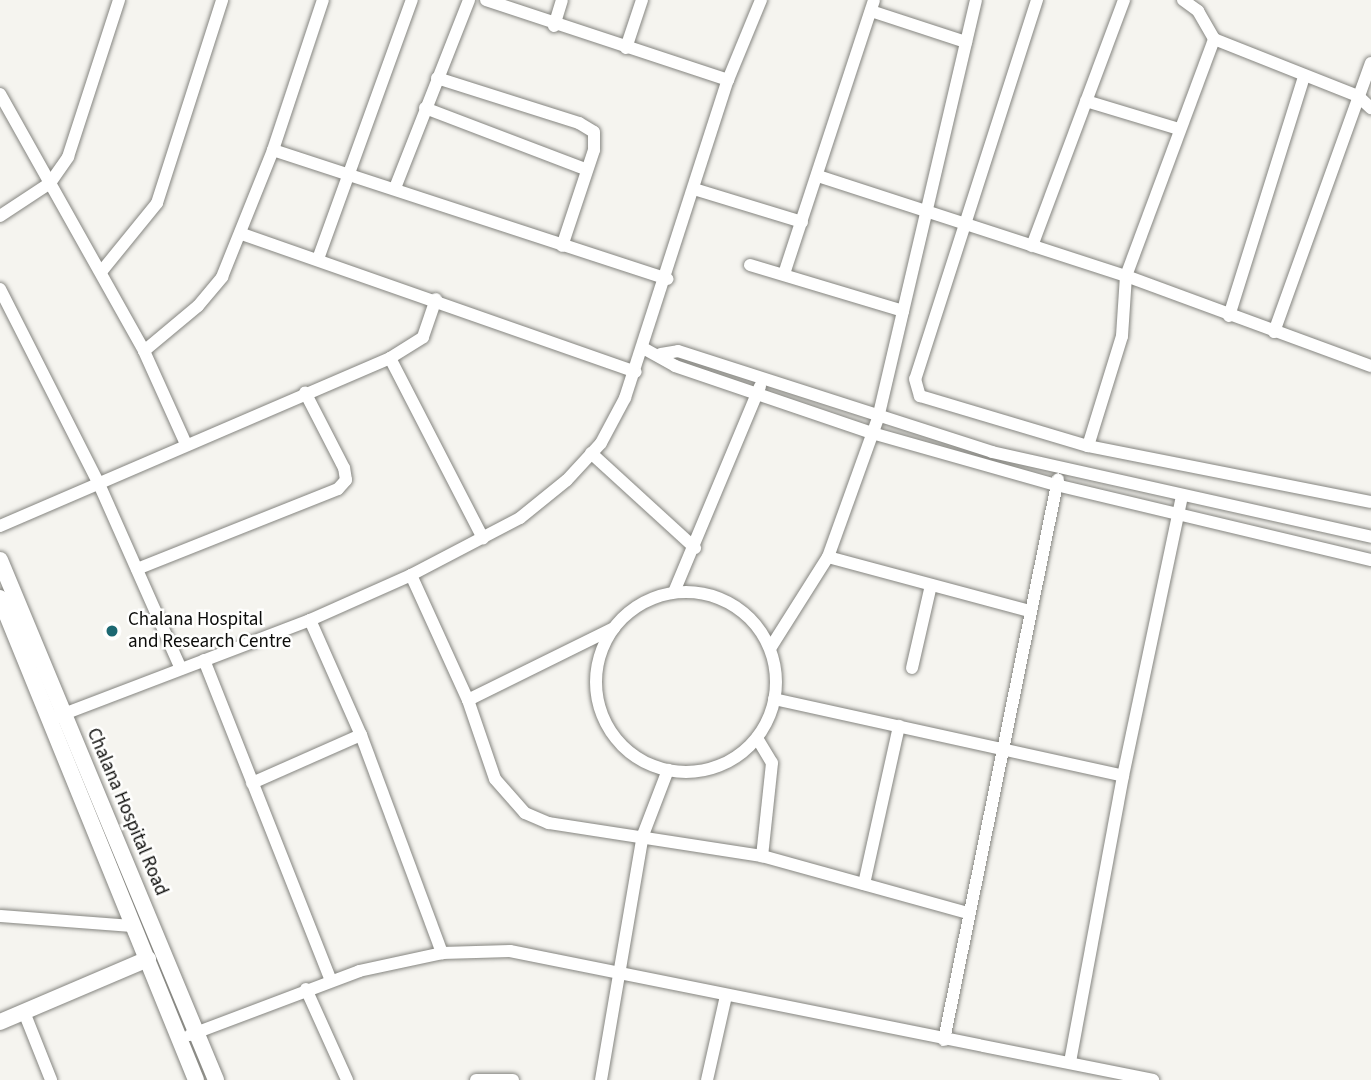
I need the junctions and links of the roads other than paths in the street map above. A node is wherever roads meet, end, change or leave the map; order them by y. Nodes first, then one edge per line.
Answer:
1 (119, 0) edge
2 (222, 0) edge
3 (323, 0) edge
4 (412, 0) edge
5 (469, 0) edge
6 (486, 0) edge
7 (562, 0) edge
8 (642, 0) edge
9 (761, 0) edge
10 (976, 0) edge
11 (1037, 0) edge
12 (1124, 0) edge
13 (1183, 0) edge
14 (872, 6) edge
15 (1200, 6) edge
16 (554, 26) junction
17 (1214, 39) junction
18 (966, 42) junction
19 (626, 48) junction
20 (1371, 63) edge
21 (1304, 77) junction
22 (437, 78) junction
23 (728, 80) junction
24 (0, 94) edge
25 (1358, 96) junction
26 (1086, 101) junction
27 (425, 108) junction
28 (1371, 108) edge
29 (1179, 129) junction
30 (273, 150) junction
31 (587, 170) junction
32 (352, 173) junction
33 (818, 177) junction
34 (50, 183) junction
35 (395, 188) junction
36 (694, 189) junction
37 (925, 208) junction
38 (0, 216) edge
39 (964, 221) junction
40 (802, 222) junction
41 (242, 234) junction
42 (562, 246) junction
43 (1032, 246) junction
44 (318, 259) junction
45 (750, 265) dead end
46 (101, 272) junction
47 (784, 274) junction
48 (1126, 276) junction
49 (667, 279) junction
50 (0, 289) edge
51 (436, 299) junction
52 (903, 311) junction
53 (1229, 316) junction
54 (1274, 332) junction
55 (643, 348) junction
56 (144, 351) junction
57 (661, 354) junction
58 (390, 358) junction
59 (1371, 366) edge
60 (636, 372) junction
61 (763, 380) junction
62 (305, 392) junction
63 (757, 394) junction
64 (878, 418) junction
65 (872, 433) junction
66 (186, 444) junction
67 (1088, 446) junction
68 (591, 453) junction
69 (1060, 468) junction
70 (99, 484) junction
71 (1056, 485) junction
72 (1182, 497) junction
73 (1371, 502) edge
74 (1179, 516) junction
75 (0, 526) edge
76 (1371, 537) edge
77 (483, 538) junction
78 (695, 548) junction
79 (828, 557) junction
80 (0, 560) edge
81 (1371, 560) edge
82 (137, 569) junction
83 (411, 575) junction
84 (931, 585) junction
85 (674, 593) junction
86 (0, 598) edge
87 (1030, 611) junction
88 (310, 620) junction
89 (614, 628) junction
90 (771, 647) junction
91 (204, 660) junction
92 (912, 668) dead end
93 (181, 669) junction
94 (774, 699) junction
95 (468, 700) junction
96 (56, 717) junction
97 (899, 726) junction
98 (361, 734) junction
99 (757, 738) junction
100 (1003, 748) junction
101 (668, 770) junction
102 (1123, 776) junction
103 (252, 783) junction
104 (643, 835) junction
105 (762, 856) junction
106 (864, 884) junction
107 (968, 913) junction
108 (0, 916) edge
109 (132, 926) junction
110 (442, 953) junction
111 (148, 958) junction
112 (617, 972) junction
113 (331, 980) junction
114 (306, 989) junction
115 (726, 996) junction
116 (24, 1012) junction
117 (0, 1022) edge
118 (197, 1032) junction
119 (180, 1039) junction
120 (944, 1040) junction
121 (1070, 1062) junction
122 (51, 1080) edge
123 (195, 1080) edge
124 (216, 1080) edge
125 (347, 1080) edge
126 (476, 1080) edge
127 (513, 1080) edge
128 (601, 1080) edge
129 (707, 1080) edge
130 (1153, 1080) edge

1 - 34 street
2 - 46 street
3 - 30 street
4 - 32 street
5 - 22 street
6 - 16 street
7 - 16 street
8 - 19 street
9 - 23 street
10 - 18 street
11 - 39 street
12 - 26 street
13 - 15 street
14 - 18 street
14 - 33 street
15 - 17 street
16 - 19 street
17 - 21 street
17 - 29 street
18 - 37 street
19 - 23 street
20 - 25 street
21 - 25 street
21 - 53 street
22 - 27 street
22 - 31 street
23 - 36 street
24 - 34 street
25 - 28 street
25 - 54 street
26 - 29 street
26 - 43 street
27 - 31 street
27 - 35 street
29 - 48 street
30 - 32 street
30 - 41 street
31 - 42 street
32 - 35 street
32 - 44 street
33 - 37 street
33 - 40 street
34 - 38 street
34 - 46 street
35 - 42 street
36 - 40 street
36 - 49 street
37 - 39 street
37 - 52 street
39 - 43 street
39 - 67 street
40 - 47 street
41 - 44 street
41 - 56 street
42 - 49 street
43 - 48 street
44 - 51 street
45 - 47 street
46 - 56 street
47 - 52 street
48 - 53 street
48 - 67 street
49 - 55 street
50 - 70 street
51 - 58 street
51 - 60 street
52 - 64 street
53 - 54 street
54 - 59 street
55 - 57 street
55 - 60 street
56 - 66 street
57 - 61 street
57 - 63 street
58 - 62 street
58 - 77 street
60 - 68 street
61 - 63 street
61 - 64 street
62 - 66 street
62 - 82 street
63 - 65 street
63 - 78 street
64 - 65 street
64 - 69 street
65 - 71 street
65 - 79 street
66 - 70 street
67 - 73 street
68 - 77 street
68 - 78 street
69 - 71 street
69 - 72 street
70 - 75 street
70 - 82 street
71 - 74 street
71 - 87 street
72 - 74 street
72 - 76 street
74 - 81 street
74 - 102 street
77 - 83 street
78 - 85 street
79 - 84 street
79 - 90 street
80 - 96 street, Chalana Hospital Road
82 - 93 street
83 - 88 street
83 - 95 street
84 - 87 street
84 - 92 street
85 - 89 street
85 - 90 street
86 - 96 street, Chalana Hospital Road
87 - 100 street
88 - 91 street
88 - 98 street
89 - 95 street
89 - 101 street
90 - 94 street
91 - 93 street
91 - 103 street
93 - 96 street
94 - 97 street
94 - 99 street
95 - 104 street
96 - 109 street, Chalana Hospital Road
96 - 118 street, Chalana Hospital Road
97 - 100 street
97 - 106 street
98 - 103 street
98 - 110 street
99 - 101 street
99 - 105 street
100 - 102 street
100 - 107 street
101 - 104 street
102 - 121 street
103 - 113 street
104 - 105 street
104 - 112 street
105 - 106 street
106 - 107 street
107 - 120 street
108 - 109 street
109 - 111 street, Chalana Hospital Road
110 - 112 street
110 - 113 street
111 - 116 street
111 - 119 street, Chalana Hospital Road
112 - 115 street
112 - 128 street
113 - 114 street
114 - 118 street
114 - 125 street
115 - 120 street
115 - 129 street
116 - 117 street
116 - 122 street
118 - 119 street
118 - 124 street, Chalana Hospital Road
119 - 123 street, Chalana Hospital Road
120 - 121 street
121 - 130 street
126 - 127 street

